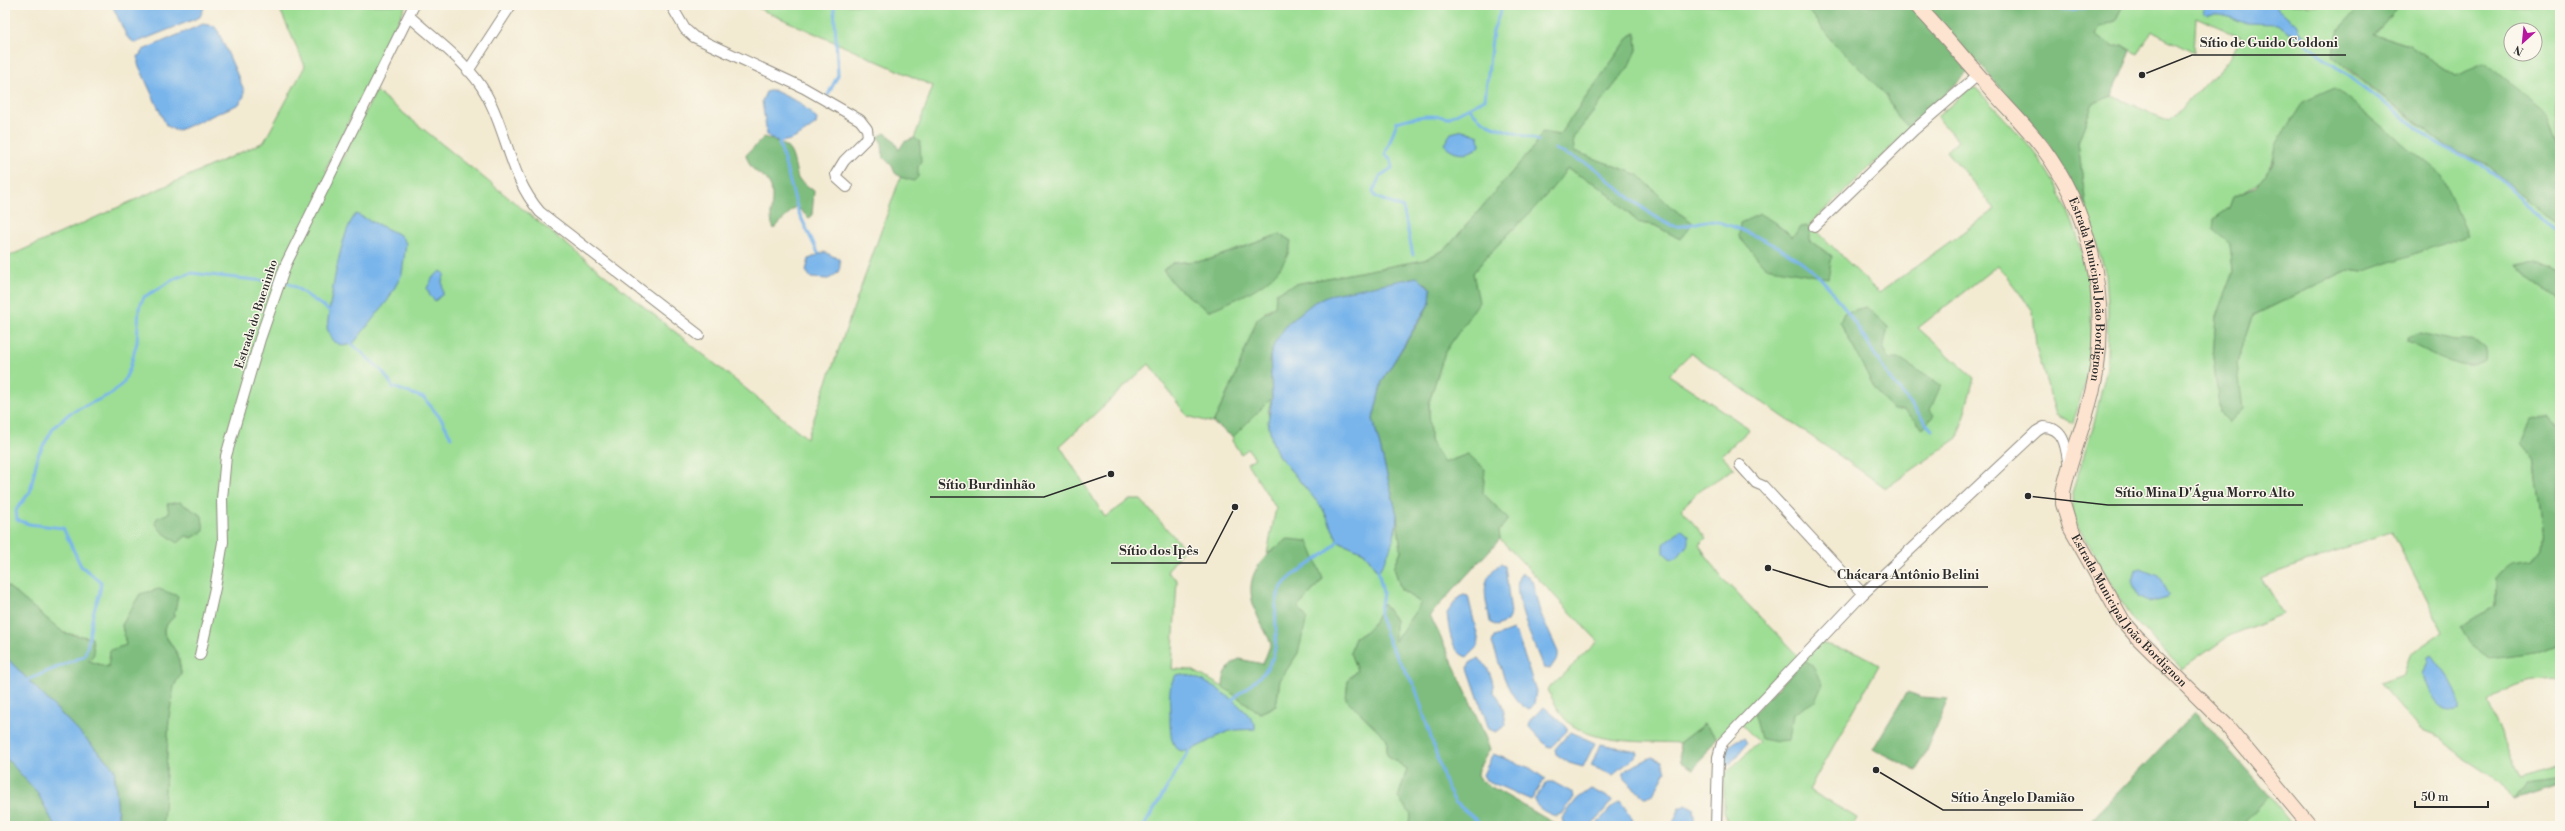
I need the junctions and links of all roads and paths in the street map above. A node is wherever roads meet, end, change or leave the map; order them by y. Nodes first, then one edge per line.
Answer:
1 (414, 5) edge
2 (511, 5) edge
3 (671, 5) edge
4 (1916, 5) edge
5 (409, 16) junction
6 (468, 71) junction
7 (1978, 75) junction
8 (848, 187) dead end
9 (1814, 227) dead end
10 (699, 335) dead end
11 (1740, 465) dead end
12 (2070, 469) junction
13 (1863, 594) junction
14 (200, 655) dead end
15 (1716, 826) edge
16 (2310, 826) edge

1 - 5 street, Estrada do Bueninho
2 - 6 street
3 - 8 street
4 - 7 main road, Estrada Municipal João Bordignon
5 - 6 street
5 - 14 street, Estrada do Bueninho
6 - 10 street
7 - 9 street
7 - 12 main road, Estrada Municipal João Bordignon
11 - 13 street
12 - 13 street
12 - 16 main road, Estrada Municipal João Bordignon
13 - 15 street

